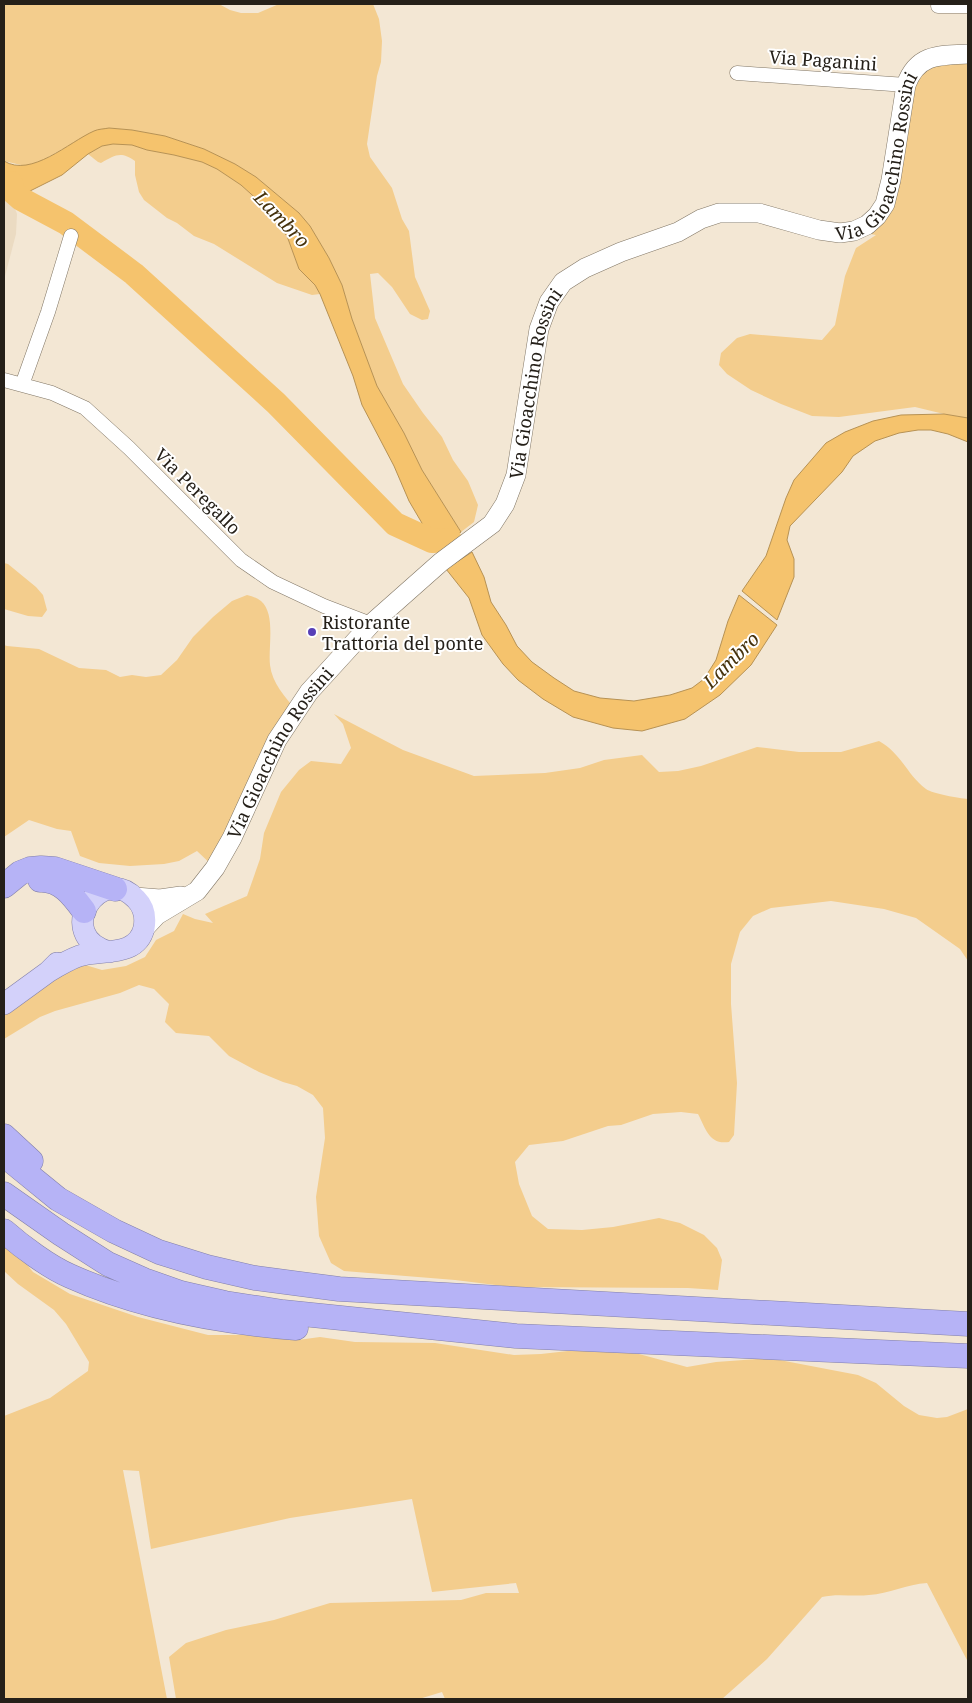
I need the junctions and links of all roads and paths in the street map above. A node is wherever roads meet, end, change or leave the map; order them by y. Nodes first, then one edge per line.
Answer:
1 (938, 6) dead end
2 (968, 6) edge
3 (968, 54) edge
4 (737, 73) dead end
5 (906, 85) junction
6 (71, 236) dead end
7 (4, 380) edge
8 (22, 385) junction
9 (371, 624) junction
10 (4, 886) edge
11 (197, 891) junction
12 (125, 893) junction
13 (4, 899) edge
14 (83, 917) junction
15 (143, 930) junction
16 (110, 952) junction
17 (48, 972) junction
18 (4, 1004) edge
19 (4, 1136) edge
20 (4, 1155) edge
21 (4, 1194) edge
22 (4, 1231) edge
23 (255, 1278) junction
24 (968, 1324) edge
25 (516, 1336) junction
26 (968, 1356) edge

1 - 2 street
3 - 5 street, Via Gioacchino Rossini
4 - 5 street, Via Paganini
5 - 9 street, Via Gioacchino Rossini
6 - 8 street
7 - 8 street, Via Peregallo
8 - 9 street, Via Peregallo
9 - 11 street, Via Gioacchino Rossini
10 - 12 highway
11 - 12 street
11 - 15 street, Via Gioacchino Rossini
12 - 14 main road
12 - 15 main road
13 - 14 highway
14 - 16 main road
14 - 17 main road
15 - 16 main road
16 - 17 main road
17 - 18 main road
19 - 23 highway
20 - 23 highway
21 - 25 highway
22 - 25 highway
23 - 24 highway
25 - 26 highway

